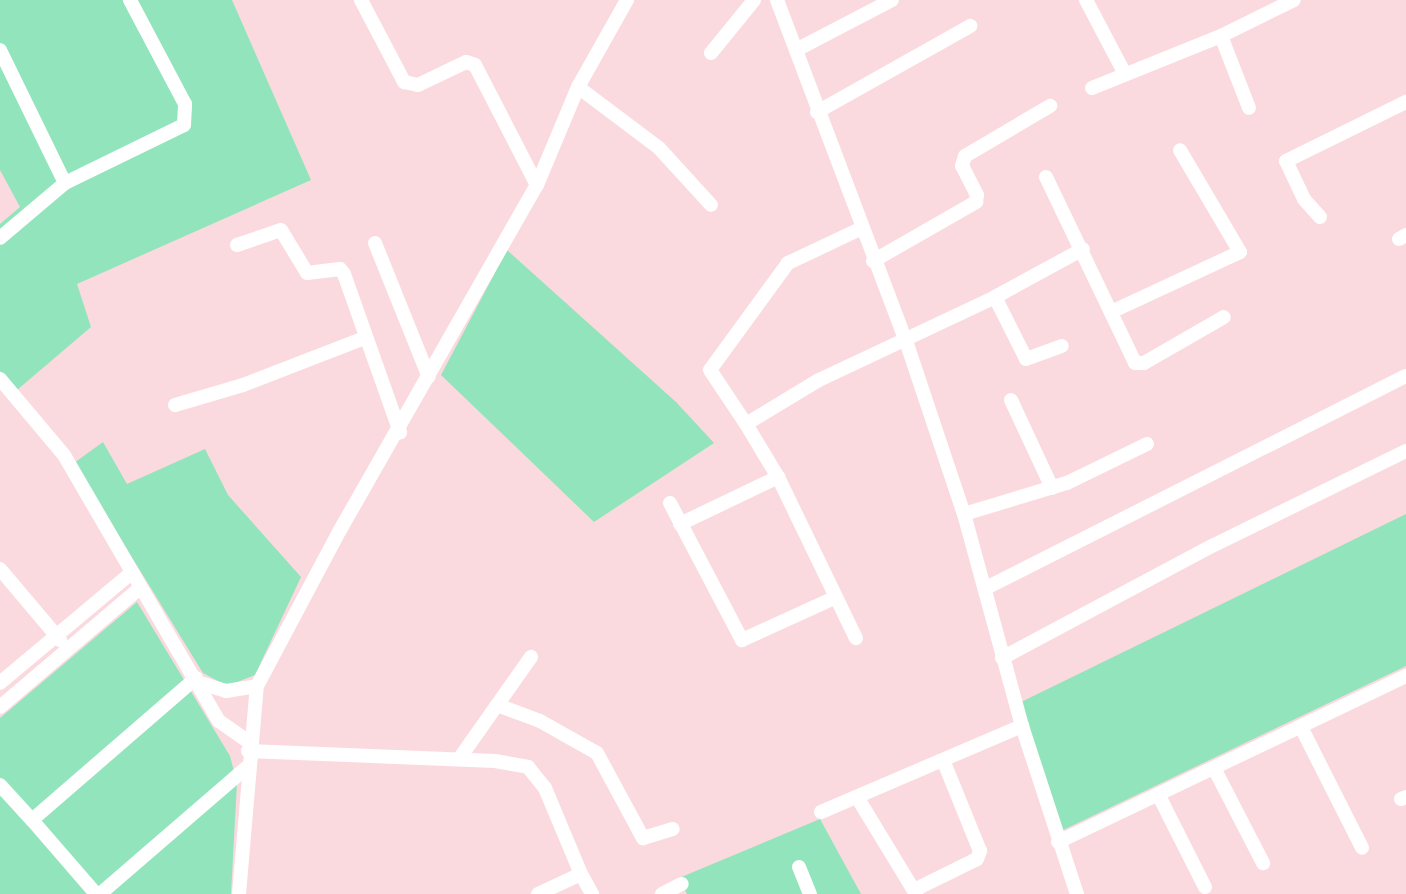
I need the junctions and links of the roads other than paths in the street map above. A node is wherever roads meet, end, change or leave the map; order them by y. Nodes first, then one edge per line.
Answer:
1 (130, 0) edge
2 (361, 0) edge
3 (627, 0) edge
4 (754, 0) edge
5 (777, 0) edge
6 (892, 0) edge
7 (1086, 0) edge
8 (1294, 0) edge
9 (1275, 4) edge
10 (970, 26) dead end
11 (1221, 36) junction
12 (0, 50) edge
13 (796, 50) junction
14 (711, 53) dead end
15 (1124, 72) junction
16 (578, 87) junction
17 (1092, 88) dead end
18 (1406, 102) edge
19 (1050, 106) dead end
20 (1249, 108) dead end
21 (817, 112) junction
22 (1180, 150) dead end
23 (1046, 177) dead end
24 (65, 183) junction
25 (537, 185) junction
26 (711, 205) dead end
27 (1320, 217) dead end
28 (860, 229) junction
29 (0, 238) edge
30 (375, 243) dead end
31 (237, 245) dead end
32 (1083, 249) junction
33 (873, 261) junction
34 (995, 297) junction
35 (1111, 312) junction
36 (1224, 317) dead end
37 (365, 338) junction
38 (906, 341) junction
39 (1062, 346) dead end
40 (1406, 376) edge
41 (429, 377) junction
42 (0, 379) edge
43 (1011, 400) dead end
44 (175, 405) dead end
45 (746, 425) junction
46 (400, 432) junction
47 (1147, 444) dead end
48 (1406, 451) edge
49 (778, 477) junction
50 (1052, 488) junction
51 (670, 503) dead end
52 (964, 513) junction
53 (680, 524) junction
54 (0, 569) edge
55 (131, 573) junction
56 (139, 588) junction
57 (986, 588) junction
58 (834, 598) junction
59 (56, 635) junction
60 (856, 638) dead end
61 (67, 648) junction
62 (531, 657) dead end
63 (1002, 658) junction
64 (1406, 676) edge
65 (198, 680) junction
66 (0, 683) edge
67 (257, 686) junction
68 (497, 705) junction
69 (0, 707) edge
70 (1022, 726) junction
71 (1302, 729) junction
72 (248, 746) junction
73 (459, 759) junction
74 (943, 760) junction
75 (247, 767) junction
76 (1215, 770) junction
77 (2, 791) edge
78 (1159, 796) junction
79 (857, 797) junction
80 (821, 812) dead end
81 (32, 821) junction
82 (673, 829) dead end
83 (1058, 842) junction
84 (1362, 848) dead end
85 (1263, 863) dead end
86 (799, 867) dead end
87 (580, 874) junction
88 (682, 884) dead end
89 (1205, 887) dead end
90 (915, 892) edge
91 (98, 894) edge
92 (239, 894) edge
93 (538, 894) edge
94 (592, 894) edge
95 (662, 894) edge
96 (810, 894) edge
97 (1077, 894) edge

1 - 24 street
2 - 25 street
3 - 16 street
4 - 14 street
5 - 13 street
6 - 13 street
7 - 15 street
8 - 9 street
9 - 11 street
10 - 21 street
11 - 15 street
11 - 20 street
12 - 24 street
13 - 21 street
15 - 17 street
16 - 25 street
16 - 26 street
18 - 27 street
19 - 33 street
21 - 28 street
22 - 35 street
23 - 32 street
24 - 29 street
25 - 41 street
28 - 33 street
28 - 45 street
30 - 41 street
31 - 37 street
32 - 34 street
32 - 35 street
33 - 38 street
34 - 38 street
34 - 39 street
35 - 36 street
37 - 44 street
37 - 46 street
38 - 45 street
38 - 52 street
40 - 57 street
41 - 46 street
42 - 55 street
43 - 50 street
45 - 49 street
46 - 67 street
47 - 50 street
48 - 63 street
49 - 53 street
49 - 58 street
50 - 52 street
51 - 53 street
52 - 57 street
53 - 58 street
54 - 59 street
55 - 56 street
55 - 59 street
56 - 61 street
56 - 65 street
57 - 63 street
58 - 60 street
59 - 61 street
59 - 66 street
61 - 69 street
62 - 68 street
63 - 70 street
64 - 71 street
65 - 67 street
65 - 72 street
65 - 81 street
67 - 72 street
68 - 73 street
68 - 82 street
70 - 74 street
70 - 83 street
71 - 76 street
71 - 84 street
72 - 73 street
72 - 75 street
73 - 87 street
74 - 79 street
74 - 90 street
75 - 91 street
75 - 92 street
76 - 78 street
76 - 85 street
77 - 81 street
78 - 83 street
78 - 89 street
79 - 80 street
79 - 90 street
81 - 91 street
83 - 97 street
86 - 96 street
87 - 93 street
87 - 94 street
88 - 95 street

